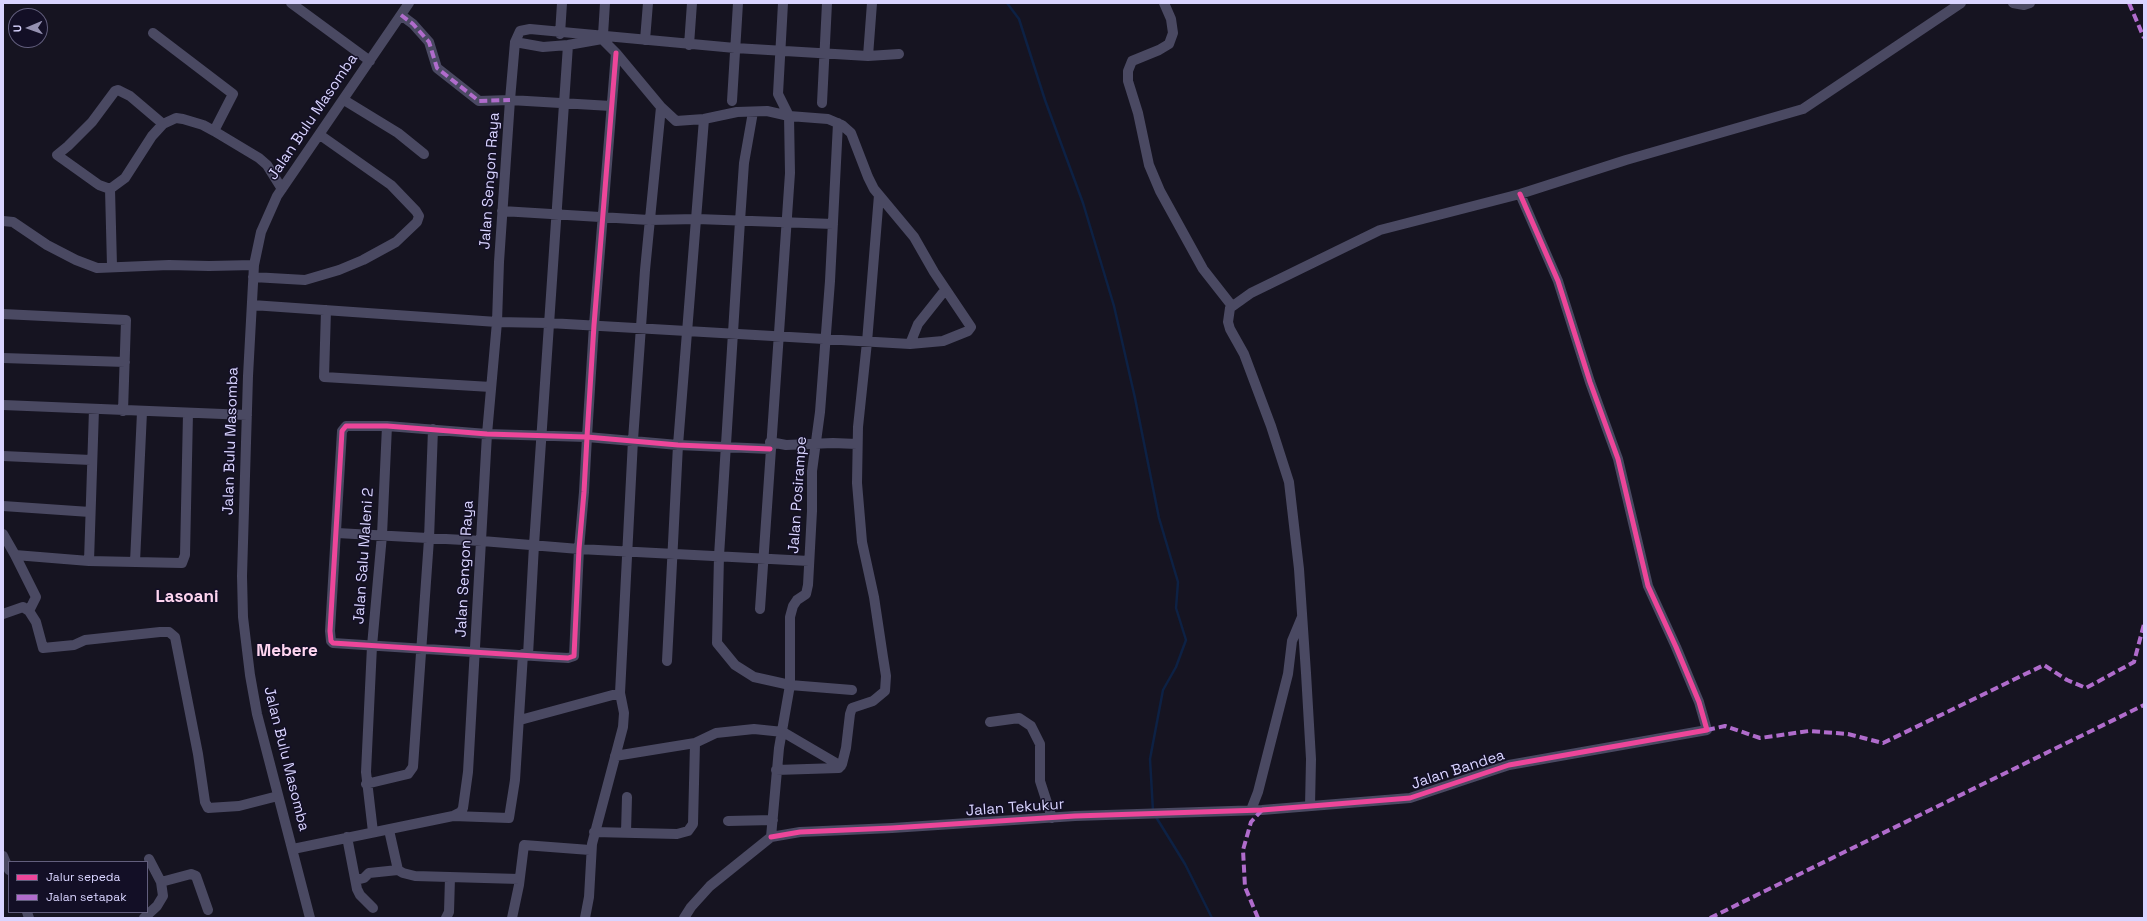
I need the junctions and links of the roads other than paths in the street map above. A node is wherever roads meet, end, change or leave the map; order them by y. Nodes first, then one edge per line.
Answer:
1 (291, 3) edge
2 (409, 3) edge
3 (562, 3) edge
4 (605, 3) edge
5 (648, 3) edge
6 (692, 3) edge
7 (738, 3) edge
8 (783, 3) edge
9 (828, 3) edge
10 (872, 3) edge
11 (1164, 3) edge
12 (1961, 3) edge
13 (2013, 3) edge
14 (2030, 3) edge
15 (401, 15) junction
16 (153, 33) dead end
17 (560, 34) junction
18 (603, 35) junction
19 (645, 40) junction
20 (515, 42) junction
21 (568, 45) junction
22 (689, 45) junction
23 (735, 48) junction
24 (780, 49) junction
25 (616, 52) junction
26 (824, 52) junction
27 (899, 54) dead end
28 (868, 56) junction
29 (370, 61) junction
30 (344, 100) junction
31 (510, 100) junction
32 (732, 101) dead end
33 (566, 102) junction
34 (822, 103) dead end
35 (611, 106) junction
36 (661, 107) junction
37 (753, 112) junction
38 (789, 116) junction
39 (704, 119) junction
40 (838, 123) junction
41 (163, 124) junction
42 (214, 131) junction
43 (320, 134) junction
44 (424, 154) dead end
45 (110, 189) junction
46 (282, 189) junction
47 (1520, 194) junction
48 (879, 195) junction
49 (502, 211) junction
50 (558, 214) junction
51 (603, 218) junction
52 (697, 219) junction
53 (649, 220) junction
54 (3, 221) edge
55 (740, 221) junction
56 (787, 222) junction
57 (833, 224) junction
58 (254, 265) junction
59 (112, 266) junction
60 (253, 277) junction
61 (945, 290) junction
62 (252, 305) junction
63 (1232, 306) junction
64 (326, 310) junction
65 (3, 314) edge
66 (497, 322) junction
67 (550, 323) junction
68 (594, 326) junction
69 (641, 328) junction
70 (686, 331) junction
71 (734, 334) junction
72 (779, 338) junction
73 (825, 338) junction
74 (867, 342) junction
75 (910, 344) junction
76 (3, 358) edge
77 (125, 362) junction
78 (491, 387) junction
79 (3, 405) edge
80 (94, 409) junction
81 (123, 411) junction
82 (142, 412) junction
83 (188, 413) junction
84 (247, 415) junction
85 (387, 426) junction
86 (433, 429) junction
87 (487, 434) junction
88 (542, 436) junction
89 (587, 437) junction
90 (633, 440) junction
91 (814, 444) junction
92 (857, 444) junction
93 (678, 445) junction
94 (770, 445) junction
95 (726, 446) junction
96 (3, 456) edge
97 (91, 460) junction
98 (3, 506) edge
99 (90, 512) junction
100 (337, 533) junction
101 (3, 534) edge
102 (382, 535) junction
103 (429, 540) junction
104 (482, 541) junction
105 (534, 545) junction
106 (579, 549) junction
107 (627, 551) junction
108 (672, 553) junction
109 (15, 555) junction
110 (719, 556) junction
111 (763, 559) junction
112 (89, 561) junction
113 (809, 561) junction
114 (135, 562) junction
115 (760, 610) dead end
116 (29, 611) junction
117 (3, 614) edge
118 (1302, 617) junction
119 (372, 646) junction
120 (421, 648) junction
121 (475, 652) junction
122 (526, 655) junction
123 (667, 661) dead end
124 (790, 685) junction
125 (852, 690) dead end
126 (620, 693) junction
127 (520, 720) junction
128 (990, 722) dead end
129 (783, 732) junction
130 (695, 743) junction
131 (615, 756) junction
132 (841, 766) junction
133 (776, 770) junction
134 (366, 784) junction
135 (278, 796) junction
136 (627, 797) dead end
137 (1310, 806) junction
138 (1251, 810) junction
139 (1262, 810) joint
140 (453, 816) junction
141 (1052, 818) junction
142 (728, 820) dead end
143 (773, 820) junction
144 (389, 830) junction
145 (372, 832) junction
146 (594, 832) junction
147 (626, 832) junction
148 (347, 837) junction
149 (771, 837) junction
150 (293, 849) junction
151 (590, 850) junction
152 (3, 856) edge
153 (149, 859) dead end
154 (8, 868) edge
155 (398, 870) junction
156 (450, 877) junction
157 (356, 880) junction
158 (519, 880) junction
159 (161, 882) junction
160 (373, 908) dead end
161 (208, 910) dead end
162 (144, 918) edge
163 (310, 918) edge
164 (446, 918) edge
165 (512, 918) edge
166 (585, 918) edge
167 (684, 918) edge

1 - 29 street
2 - 15 street, Jalan Bulu Masomba
3 - 17 street
4 - 18 street
5 - 19 street
6 - 22 street
7 - 23 street
8 - 24 street
9 - 26 street
10 - 28 street
11 - 63 street
12 - 47 street
13 - 14 street
15 - 29 street, Jalan Bulu Masomba
15 - 31 street
16 - 42 street
17 - 18 street
17 - 20 street
18 - 19 street
19 - 22 street
20 - 21 street
20 - 31 street, Jalan Sengon Raya
21 - 25 street
21 - 33 street
22 - 23 street
23 - 24 street
23 - 32 street
24 - 26 street
24 - 38 street
25 - 35 street
25 - 36 street
26 - 28 street
26 - 34 street
27 - 28 street
29 - 30 street, Jalan Bulu Masomba
30 - 43 street, Jalan Bulu Masomba
30 - 44 street
31 - 33 street
31 - 49 street, Jalan Sengon Raya
33 - 35 street
33 - 50 street
35 - 51 street
36 - 39 street
36 - 53 street
37 - 38 street
37 - 39 street
37 - 55 street
38 - 40 street
38 - 56 street
39 - 52 street
40 - 48 street
40 - 57 street, Jalan Posirampe
41 - 42 street
41 - 45 street
41 - 45 street
42 - 46 street
43 - 46 street, Jalan Bulu Masomba
43 - 60 street
45 - 59 street
46 - 58 street, Jalan Bulu Masomba
47 - 63 street
47 - 137 street, Jalan Bandea
48 - 61 street
48 - 74 street
49 - 50 street
49 - 66 street, Jalan Sengon Raya
50 - 51 street
50 - 67 street
51 - 53 street
51 - 68 street
52 - 53 street
52 - 55 street
52 - 70 street
53 - 69 street
54 - 59 street
55 - 56 street
55 - 71 street
56 - 57 street
56 - 72 street
57 - 73 street, Jalan Posirampe
58 - 59 street
58 - 60 street, Jalan Bulu Masomba
60 - 62 street, Jalan Bulu Masomba
61 - 75 street
61 - 75 street
62 - 64 street
62 - 84 street, Jalan Bulu Masomba
63 - 118 street
64 - 66 street
64 - 78 street
65 - 77 street
66 - 67 street
66 - 78 street, Jalan Sengon Raya
67 - 68 street
67 - 88 street
68 - 69 street
68 - 89 street
69 - 70 street
69 - 90 street
70 - 71 street
70 - 93 street
71 - 72 street
71 - 95 street
72 - 73 street
72 - 94 street
73 - 74 street
73 - 91 street, Jalan Posirampe
74 - 75 street
74 - 92 street
76 - 77 street
77 - 81 street
78 - 87 street, Jalan Sengon Raya
79 - 80 street
80 - 81 street
80 - 97 street
81 - 82 street
82 - 83 street
82 - 114 street
83 - 84 street
83 - 114 street
84 - 135 street, Jalan Bulu Masomba
85 - 86 street
85 - 100 street
85 - 102 street, Jalan Salu Maleni 2
86 - 87 street
86 - 103 street
87 - 88 street
87 - 104 street, Jalan Sengon Raya
88 - 89 street
88 - 105 street
89 - 90 street
89 - 106 street
90 - 93 street
90 - 107 street
91 - 92 street
91 - 94 street
91 - 113 street, Jalan Posirampe
92 - 132 street
93 - 95 street
93 - 108 street
94 - 95 street
94 - 111 street
95 - 110 street
96 - 97 street
97 - 99 street
98 - 99 street
99 - 112 street
100 - 102 street
100 - 119 street
101 - 109 street
102 - 103 street
102 - 119 street, Jalan Salu Maleni 2
103 - 104 street
103 - 120 street
104 - 105 street
104 - 121 street, Jalan Sengon Raya
105 - 106 street
105 - 122 street
106 - 107 street
106 - 122 street
107 - 108 street
107 - 126 street
108 - 110 street
108 - 123 street
109 - 112 street
109 - 116 street
110 - 111 street
110 - 124 street
111 - 113 street
111 - 115 street
112 - 114 street
113 - 124 street, Jalan Posirampe
116 - 117 street
116 - 135 street
118 - 137 street
118 - 138 street
119 - 120 street
119 - 134 street, Jalan Salu Maleni 2
120 - 121 street
120 - 134 street
121 - 122 street
121 - 140 street, Jalan Sengon Raya
122 - 127 street
124 - 125 street
124 - 129 street, Jalan Posirampe
126 - 127 street
126 - 131 street
127 - 140 street
128 - 141 street
129 - 130 street
129 - 132 street
129 - 133 street, Jalan Posirampe
130 - 131 street
130 - 147 street
131 - 146 street
132 - 133 street
133 - 143 street, Jalan Posirampe
134 - 145 street, Jalan Salu Maleni 2
135 - 150 street, Jalan Bulu Masomba
136 - 147 street
137 - 139 street, Jalan Bandea
138 - 139 street, Jalan Tekukur
138 - 141 street, Jalan Tekukur
140 - 144 street
141 - 149 street, Jalan Tekukur
142 - 143 street
143 - 149 street, Jalan Posirampe
144 - 145 street
144 - 155 street
145 - 148 street
146 - 147 street
146 - 151 street
148 - 150 street
148 - 157 street
149 - 167 street
150 - 163 street, Jalan Bulu Masomba
151 - 158 street
151 - 166 street
152 - 154 street
153 - 159 street
155 - 156 street
155 - 157 street
156 - 158 street
156 - 164 street
157 - 160 street
158 - 165 street
159 - 161 street
159 - 162 street

